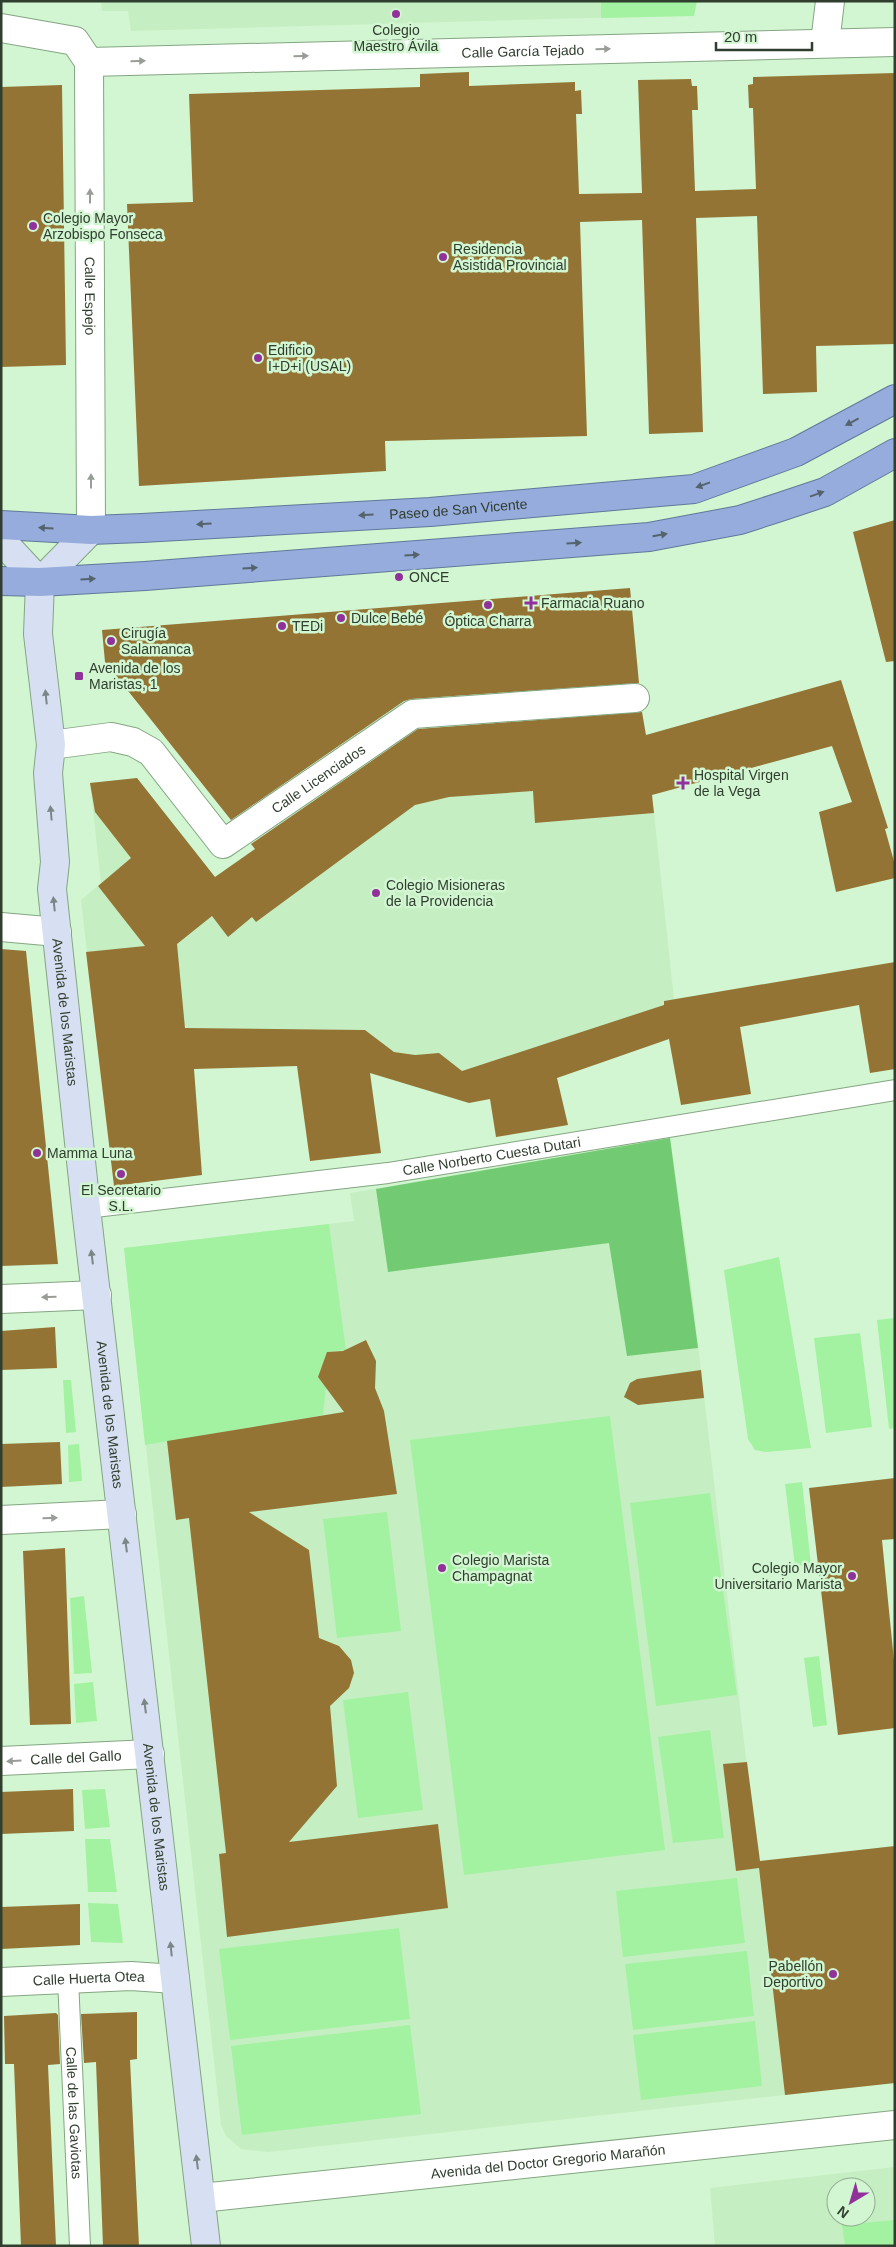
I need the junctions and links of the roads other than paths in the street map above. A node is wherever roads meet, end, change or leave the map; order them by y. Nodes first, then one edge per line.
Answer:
1 (830, 1) edge
2 (1, 28) edge
3 (895, 42) edge
4 (825, 43) junction
5 (89, 62) junction
6 (895, 399) edge
7 (895, 453) edge
8 (1, 525) edge
9 (91, 530) junction
10 (1, 540) edge
11 (30, 568) edge
12 (1, 581) edge
13 (635, 698) dead end
14 (51, 745) junction
15 (1, 927) edge
16 (57, 932) junction
17 (895, 1090) edge
18 (86, 1208) junction
19 (97, 1295) junction
20 (1, 1299) edge
21 (122, 1514) junction
22 (1, 1520) edge
23 (150, 1754) junction
24 (1, 1761) edge
25 (68, 1978) junction
26 (174, 1979) junction
27 (1, 1982) edge
28 (895, 2125) edge
29 (201, 2198) junction
30 (80, 2246) edge
31 (206, 2246) edge

1 - 4 street
2 - 5 street
3 - 4 street, Calle García Tejado
5 -> 4 street, Calle García Tejado
9 -> 5 street, Calle Espejo
6 -> 9 highway, Paseo de San Vicente
11 -> 7 highway
9 -> 8 highway, Paseo de San Vicente
9 - 11 main road
10 - 11 main road
11 - 12 highway
14 -> 11 main road, Avenida de los Maristas
13 - 14 street, Calle Licenciados
16 -> 14 main road, Avenida de los Maristas
15 - 16 street
16 - 18 main road, Avenida de los Maristas
17 - 18 street, Calle Norberto Cuesta Dutari
19 -> 18 main road, Avenida de los Maristas
19 -> 20 street
19 - 21 main road, Avenida de los Maristas
22 -> 21 street
23 -> 21 main road, Avenida de los Maristas
23 -> 24 street, Calle del Gallo
26 -> 23 main road, Avenida de los Maristas
25 - 26 street, Calle Huerta Otea
25 - 27 street, Calle Huerta Otea
25 - 30 street, Calle de las Gaviotas
29 -> 26 main road, Avenida de los Maristas
28 - 29 street, Avenida del Doctor Gregorio Marañón
29 - 31 main road, Avenida de los Maristas

